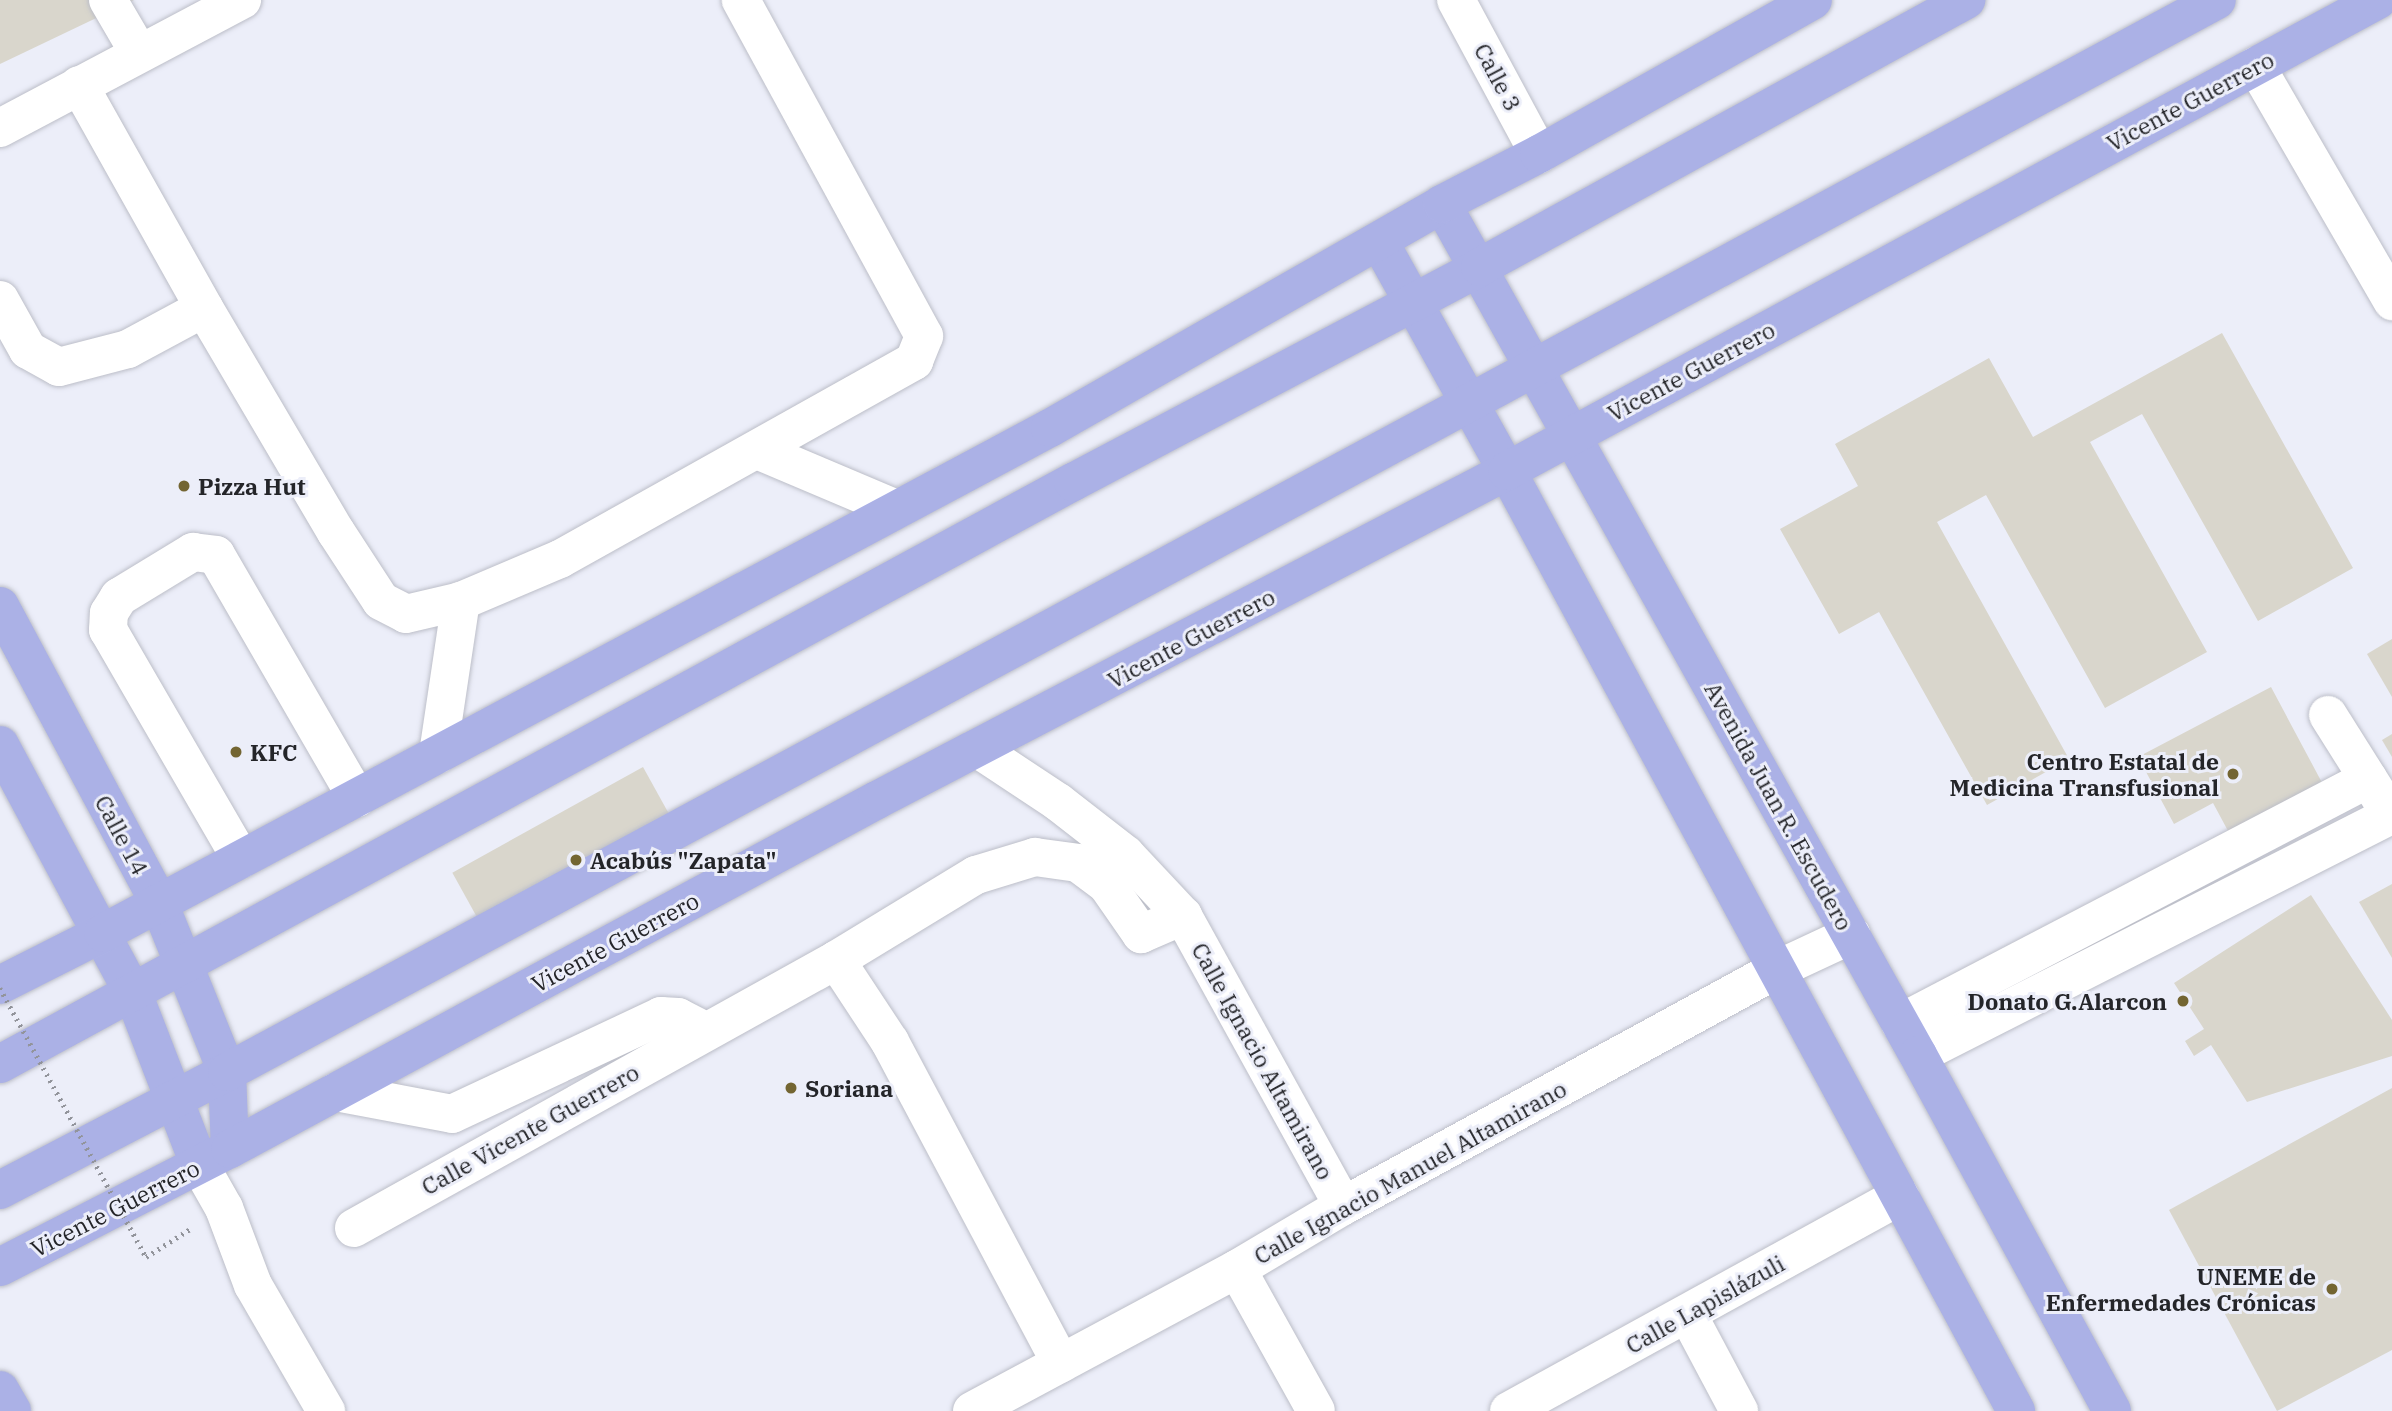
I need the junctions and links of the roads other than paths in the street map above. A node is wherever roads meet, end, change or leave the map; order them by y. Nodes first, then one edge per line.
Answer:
1 (108, 0) edge
2 (242, 0) edge
3 (741, 0) edge
4 (1456, 0) edge
5 (1813, 0) edge
6 (1966, 0) edge
7 (2217, 0) edge
8 (2378, 0) edge
9 (139, 53) junction
10 (2256, 66) junction
11 (79, 85) junction
12 (0, 128) edge
13 (1539, 154) junction
14 (1442, 204) junction
15 (1379, 241) junction
16 (1480, 267) junction
17 (0, 300) edge
18 (2392, 301) edge
19 (1413, 302) junction
20 (204, 308) junction
21 (1534, 365) junction
22 (1470, 403) junction
23 (1574, 434) junction
24 (757, 450) junction
25 (1507, 471) junction
26 (897, 509) junction
27 (461, 601) junction
28 (0, 606) edge
29 (2328, 715) dead end
30 (0, 745) edge
31 (978, 748) junction
32 (438, 754) junction
33 (2368, 779) junction
34 (357, 798) junction
35 (2392, 815) edge
36 (241, 859) junction
37 (159, 903) junction
38 (1182, 916) junction
39 (103, 933) junction
40 (1850, 935) junction
41 (836, 960) junction
42 (184, 963) junction
43 (1777, 969) junction
44 (0, 987) edge
45 (133, 993) junction
46 (706, 1031) junction
47 (1909, 1039) junction
48 (0, 1064) edge
49 (227, 1072) junction
50 (336, 1092) junction
51 (174, 1099) junction
52 (214, 1157) junction
53 (0, 1190) edge
54 (1900, 1196) junction
55 (1343, 1206) junction
56 (354, 1228) dead end
57 (0, 1267) edge
58 (1237, 1269) junction
59 (1688, 1315) junction
60 (1061, 1363) junction
61 (0, 1390) edge
62 (12, 1411) edge
63 (326, 1411) edge
64 (972, 1411) edge
65 (1316, 1411) edge
66 (1509, 1411) edge
67 (1739, 1411) edge
68 (2016, 1411) edge
69 (2112, 1411) edge

1 - 9 street
2 - 9 street
3 - 24 street
4 - 13 street, Calle 3
5 - 13 main road
6 - 16 main road
7 - 21 main road
8 - 10 main road, Vicente Guerrero
9 - 11 street
10 - 18 street
10 - 23 main road, Vicente Guerrero
11 - 12 street
11 - 20 street
13 - 14 main road
14 - 15 main road
14 - 16 main road, Avenida Juan R. Escudero
15 - 19 main road
15 - 26 main road
16 - 19 main road
16 - 21 main road, Avenida Juan R. Escudero
17 - 20 street
19 - 22 main road
19 - 42 main road
20 - 27 street
21 - 22 main road
21 - 23 main road, Avenida Juan R. Escudero
22 - 25 main road
22 - 49 main road
23 - 25 main road, Vicente Guerrero
23 - 40 main road, Avenida Juan R. Escudero
24 - 26 street
24 - 27 street
25 - 31 main road, Vicente Guerrero
25 - 43 main road
26 - 32 main road
27 - 32 street
28 - 37 main road, Calle 14
29 - 33 street
30 - 39 main road
31 - 38 street, Calle Ignacio Altamirano
31 - 50 main road, Vicente Guerrero
32 - 34 main road
33 - 35 street
33 - 47 street
34 - 36 main road
34 - 36 street
35 - 47 street
36 - 37 main road
37 - 39 main road
37 - 42 main road, Calle 14
38 - 41 street, Calle Vicente Guerrero
38 - 55 street, Calle Ignacio Altamirano
39 - 44 main road
39 - 45 main road
40 - 43 street, Calle Ignacio Manuel Altamirano
40 - 47 main road, Avenida Juan R. Escudero
41 - 46 street, Calle Vicente Guerrero
41 - 60 street
42 - 45 main road
42 - 49 main road, Calle 14
43 - 54 main road
43 - 55 street, Calle Ignacio Manuel Altamirano
45 - 48 main road
45 - 51 main road
46 - 50 street
46 - 56 street, Calle Vicente Guerrero
47 - 69 main road, Avenida Juan R. Escudero
49 - 51 main road
49 - 52 main road, Calle 14
50 - 52 main road, Vicente Guerrero
51 - 52 main road
51 - 53 main road
52 - 57 main road, Vicente Guerrero
52 - 63 street
54 - 59 street, Calle Lapislázuli
54 - 68 main road
55 - 58 street, Calle Ignacio Manuel Altamirano
58 - 60 street, Calle Ignacio Manuel Altamirano
58 - 65 street
59 - 66 street, Calle Lapislázuli
59 - 67 street
60 - 64 street, Calle Ignacio Manuel Altamirano
61 - 62 main road

